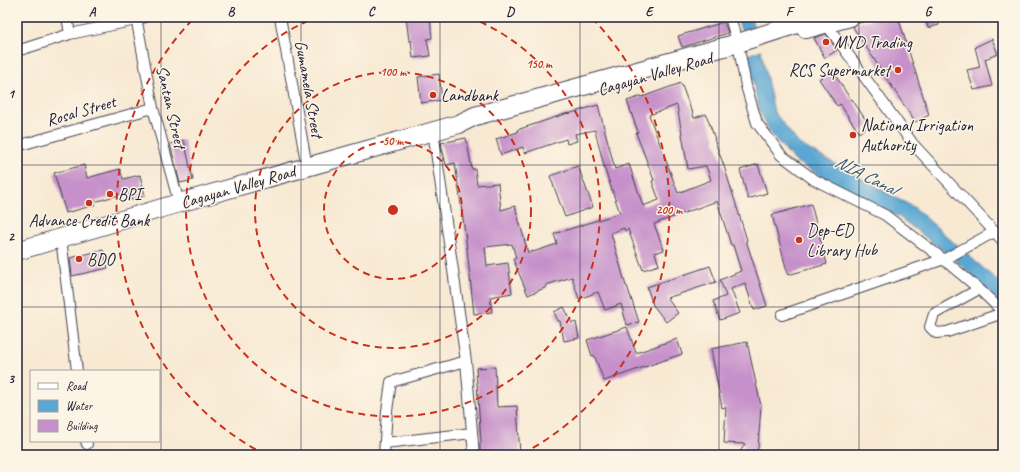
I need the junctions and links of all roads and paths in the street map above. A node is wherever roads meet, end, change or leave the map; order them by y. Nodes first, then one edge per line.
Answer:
1 (67, 17) edge
2 (280, 17) edge
3 (730, 17) edge
4 (850, 17) edge
5 (139, 18) edge
6 (821, 19) edge
7 (70, 34) junction
8 (738, 46) junction
9 (17, 51) edge
10 (153, 108) junction
11 (433, 132) junction
12 (17, 146) edge
13 (307, 167) junction
14 (179, 203) junction
15 (998, 232) edge
16 (61, 238) junction
17 (1003, 241) edge
18 (17, 251) edge
19 (945, 259) junction
20 (979, 289) junction
21 (1003, 313) edge
22 (782, 315) dead end
23 (466, 361) junction
24 (77, 370) edge
25 (472, 433) junction
26 (385, 442) junction
27 (384, 455) edge
28 (474, 455) edge

1 - 7 street
2 - 13 street, Gumamela Street
3 - 8 street
4 - 6 highway, Cagayan Valley Road
5 - 7 street
5 - 10 street, Santan Street
6 - 8 highway, Cagayan Valley Road
6 - 15 street
7 - 9 street
8 - 11 highway, Cagayan Valley Road
8 - 19 street
10 - 12 street, Rosal Street
10 - 14 street, Santan Street
11 - 13 highway, Cagayan Valley Road
11 - 23 street
13 - 14 highway, Cagayan Valley Road
14 - 16 highway, Cagayan Valley Road
15 - 17 street
15 - 19 street
16 - 18 highway, Cagayan Valley Road
16 - 24 street
19 - 20 street
19 - 22 street
20 - 21 street
20 - 21 street
23 - 25 street
23 - 26 street
25 - 26 street
25 - 28 street
26 - 27 street

